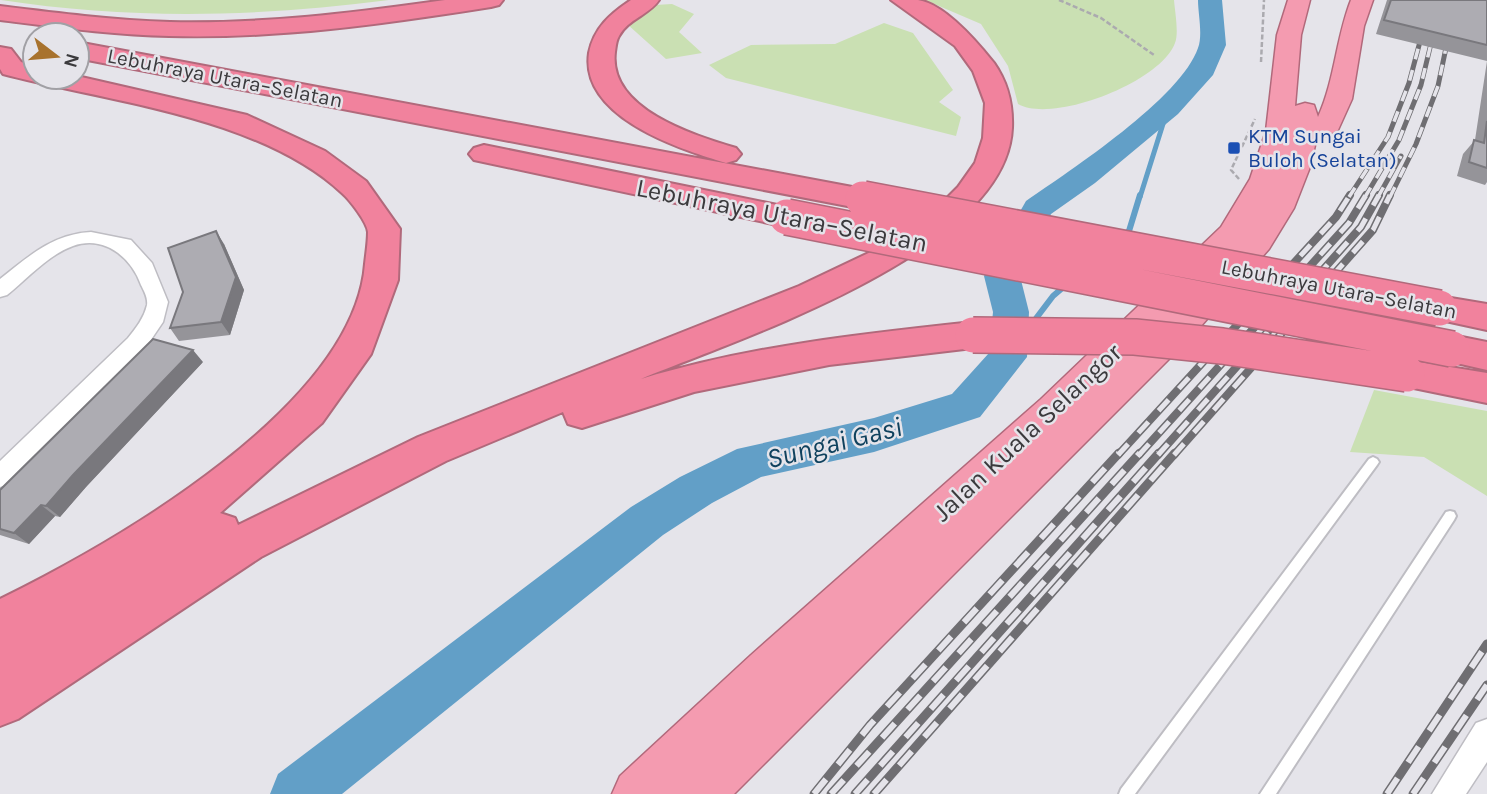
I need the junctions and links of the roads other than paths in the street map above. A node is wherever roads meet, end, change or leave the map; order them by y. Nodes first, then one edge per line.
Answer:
1 (491, 0) edge
2 (647, 0) edge
3 (881, 0) edge
4 (903, 0) edge
5 (1321, 0) edge
6 (1362, 0) edge
7 (1289, 12) edge
8 (0, 13) edge
9 (6, 46) edge
10 (91, 54) edge
11 (21, 70) edge
12 (91, 72) edge
13 (91, 87) edge
14 (1303, 136) junction
15 (859, 193) junction
16 (0, 290) edge
17 (1487, 317) edge
18 (1487, 356) edge
19 (1487, 388) edge
20 (1373, 462) dead end
21 (0, 477) edge
22 (1450, 516) dead end
23 (0, 624) edge
24 (91, 643) junction
25 (0, 657) edge
26 (0, 701) edge
27 (1487, 734) edge
28 (638, 794) edge
29 (698, 794) edge
30 (1126, 794) edge
31 (1267, 794) edge
32 (1448, 794) edge

1 - 8 highway
2 - 15 highway
3 - 25 highway
4 - 24 highway
5 - 14 highway, Jalan Kuala Selangor
6 - 14 highway
7 - 28 highway, Jalan Kuala Selangor
9 - 11 highway
10 - 15 highway, Lebuhraya Utara–Selatan
12 - 18 highway, Lebuhraya Utara–Selatan, bridge
13 - 23 highway
14 - 29 highway, Jalan Kuala Selangor
15 - 17 highway, Lebuhraya Utara–Selatan, bridge
16 - 21 street
19 - 24 highway, bridge
20 - 30 lane
22 - 31 lane
24 - 26 highway
27 - 32 street

